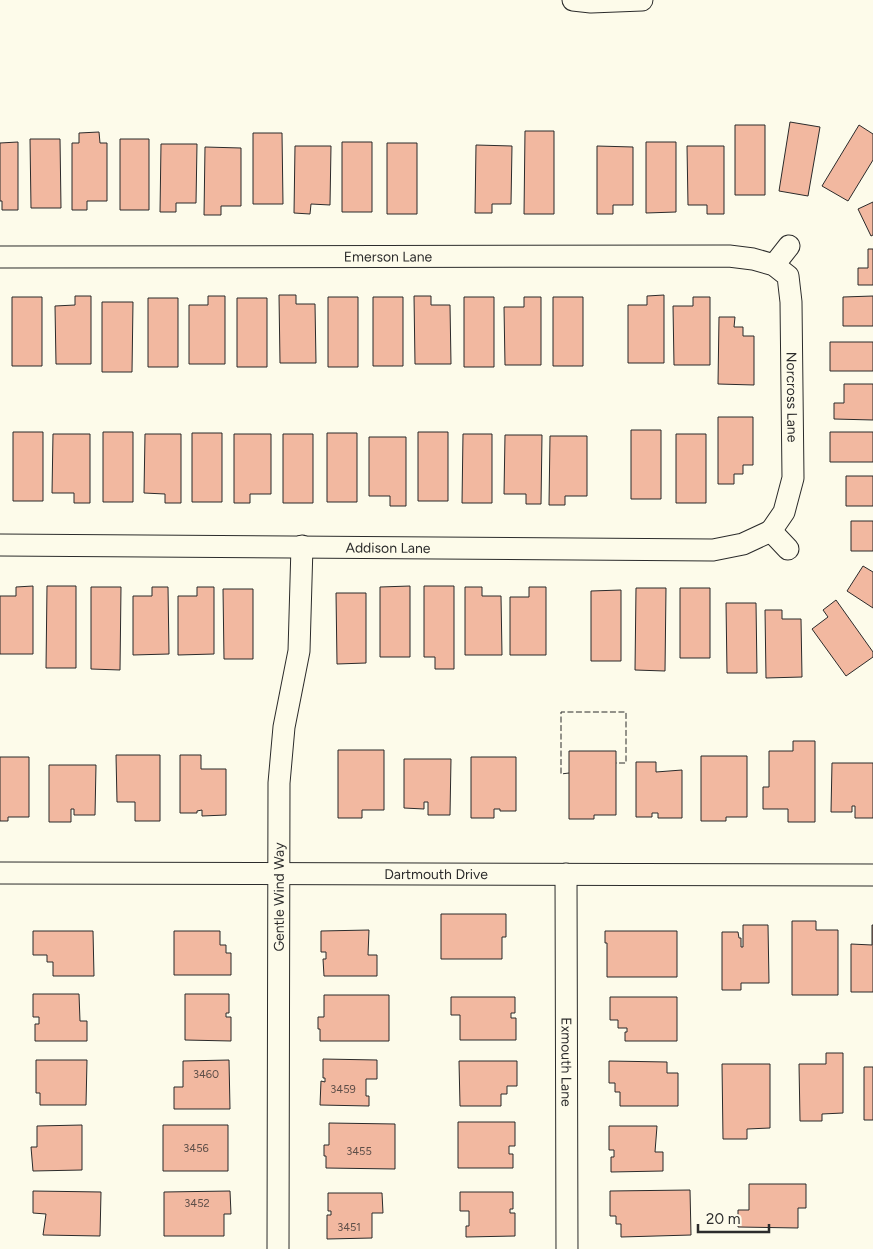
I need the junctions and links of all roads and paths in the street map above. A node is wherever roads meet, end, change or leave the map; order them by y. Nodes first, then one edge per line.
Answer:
1 (572, 0) edge
2 (642, 0) edge
3 (789, 246) dead end
4 (0, 257) edge
5 (774, 265) junction
6 (771, 531) junction
7 (0, 545) edge
8 (302, 546) junction
9 (788, 549) dead end
10 (0, 873) edge
11 (279, 874) junction
12 (566, 874) junction
13 (873, 875) edge
14 (278, 1249) edge
15 (567, 1249) edge

1 - 2 street
3 - 5 street
4 - 5 street, Emerson Lane
5 - 6 street, Norcross Lane
6 - 8 street, Addison Lane
6 - 9 street
7 - 8 street, Addison Lane
8 - 11 street, Gentle Wind Way
10 - 11 street, Dartmouth Drive
11 - 12 street, Dartmouth Drive
11 - 14 street, Gentle Wind Way
12 - 13 street, Dartmouth Drive
12 - 15 street, Exmouth Lane

